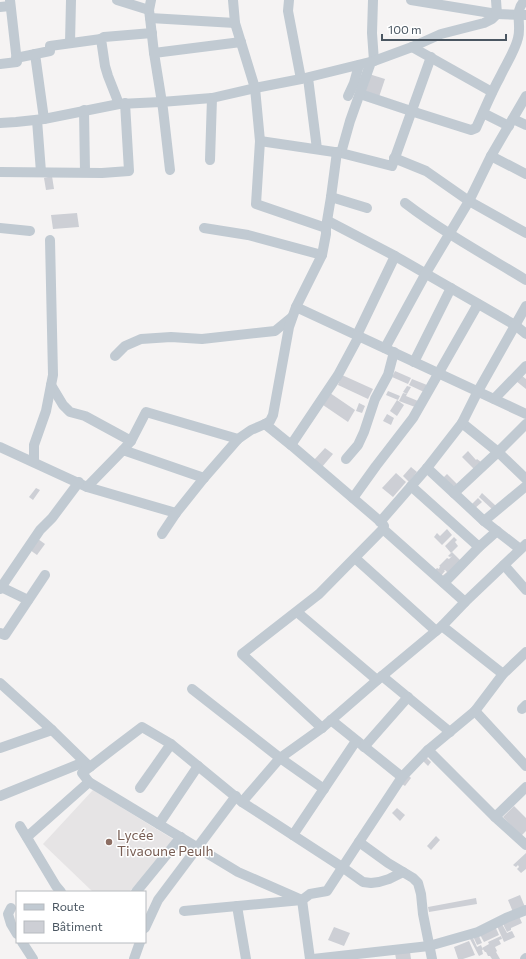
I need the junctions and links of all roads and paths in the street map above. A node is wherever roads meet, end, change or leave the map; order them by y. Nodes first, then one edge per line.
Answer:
1 (71, 0) edge
2 (116, 0) edge
3 (233, 0) edge
4 (289, 0) edge
5 (373, 0) edge
6 (411, 0) edge
7 (496, 0) edge
8 (526, 0) edge
9 (7, 4) edge
10 (150, 9) edge
11 (496, 14) junction
12 (522, 14) edge
13 (235, 23) junction
14 (152, 33) junction
15 (101, 39) junction
16 (241, 42) junction
17 (70, 43) junction
18 (412, 47) junction
19 (154, 53) junction
20 (35, 54) junction
21 (431, 57) junction
22 (16, 58) junction
23 (372, 61) junction
24 (0, 64) edge
25 (359, 65) junction
26 (305, 78) junction
27 (255, 88) junction
28 (359, 88) junction
29 (492, 92) junction
30 (348, 96) dead end
31 (526, 96) edge
32 (212, 98) junction
33 (161, 102) junction
34 (122, 103) junction
35 (84, 110) junction
36 (411, 111) junction
37 (483, 113) junction
38 (41, 119) junction
39 (511, 122) junction
40 (0, 123) edge
41 (526, 125) edge
42 (260, 141) junction
43 (317, 149) junction
44 (339, 152) junction
45 (492, 156) junction
46 (394, 158) junction
47 (210, 160) dead end
48 (170, 170) dead end
49 (0, 172) edge
50 (41, 172) junction
51 (86, 172) junction
52 (526, 174) edge
53 (331, 197) junction
54 (469, 201) junction
55 (405, 203) dead end
56 (367, 208) dead end
57 (327, 224) junction
58 (0, 228) edge
59 (204, 228) dead end
60 (30, 231) dead end
61 (526, 233) edge
62 (449, 234) junction
63 (50, 240) dead end
64 (322, 255) junction
65 (395, 256) junction
66 (426, 274) junction
67 (526, 280) edge
68 (451, 288) junction
69 (478, 304) junction
70 (526, 306) edge
71 (295, 312) junction
72 (515, 325) junction
73 (526, 334) edge
74 (358, 336) junction
75 (389, 350) junction
76 (115, 356) dead end
77 (414, 362) junction
78 (526, 366) edge
79 (438, 373) junction
80 (51, 385) junction
81 (478, 391) junction
82 (494, 399) junction
83 (526, 414) edge
84 (462, 423) junction
85 (265, 424) junction
86 (526, 424) edge
87 (238, 438) junction
88 (131, 441) junction
89 (291, 445) junction
90 (0, 446) edge
91 (123, 450) junction
92 (498, 452) junction
93 (346, 459) dead end
94 (34, 462) junction
95 (427, 468) junction
96 (204, 478) junction
97 (526, 479) edge
98 (83, 485) junction
99 (411, 486) junction
100 (526, 486) edge
101 (454, 493) junction
102 (353, 498) junction
103 (176, 513) junction
104 (484, 521) junction
105 (382, 525) junction
106 (497, 531) junction
107 (162, 534) dead end
108 (479, 547) junction
109 (523, 547) edge
110 (355, 558) junction
111 (504, 565) junction
112 (45, 575) dead end
113 (444, 584) junction
114 (0, 588) edge
115 (526, 590) edge
116 (28, 600) junction
117 (465, 602) junction
118 (297, 612) junction
119 (439, 628) junction
120 (0, 633) edge
121 (526, 652) edge
122 (503, 674) junction
123 (379, 678) junction
124 (0, 683) edge
125 (192, 689) dead end
126 (408, 697) junction
127 (475, 711) junction
128 (331, 720) junction
129 (322, 728) junction
130 (52, 730) junction
131 (450, 732) junction
132 (171, 744) junction
133 (360, 744) junction
134 (0, 748) edge
135 (428, 750) junction
136 (280, 758) junction
137 (87, 764) junction
138 (198, 766) junction
139 (526, 766) edge
140 (402, 777) junction
141 (88, 782) junction
142 (526, 787) edge
143 (140, 788) dead end
144 (324, 789) junction
145 (0, 796) edge
146 (239, 799) junction
147 (496, 817) junction
148 (159, 824) junction
149 (20, 826) dead end
150 (293, 835) junction
151 (27, 837) junction
152 (181, 837) junction
153 (359, 842) junction
154 (526, 845) edge
155 (198, 847) junction
156 (342, 867) junction
157 (403, 872) junction
158 (60, 891) edge
159 (137, 891) edge
160 (302, 900) junction
161 (236, 906) junction
162 (11, 908) dead end
163 (526, 910) edge
164 (184, 911) dead end
165 (146, 926) edge
166 (16, 932) edge
167 (23, 943) edge
168 (140, 943) edge
169 (429, 946) junction
170 (392, 955) edge
171 (33, 959) edge
172 (134, 959) edge
173 (246, 959) edge
174 (310, 959) edge
175 (313, 959) edge
176 (432, 959) edge

1 - 17 street
2 - 10 street
3 - 13 street
4 - 26 street
5 - 23 street
6 - 11 street
7 - 11 street
8 - 12 street
9 - 22 street
10 - 13 street
10 - 14 street
11 - 12 street
11 - 18 street
12 - 29 street
13 - 16 street
14 - 15 street
14 - 19 street
15 - 17 street
15 - 34 street
16 - 19 street
16 - 27 street
17 - 20 street
18 - 21 street
18 - 23 street
19 - 33 street
20 - 22 street
20 - 38 street
21 - 29 street
21 - 36 street
22 - 24 street
23 - 25 street
23 - 28 street
25 - 26 street
25 - 28 street
26 - 27 street
26 - 43 street
27 - 32 street
27 - 42 street
28 - 30 street
28 - 36 street
28 - 44 street
29 - 37 street
31 - 39 street
32 - 33 street
32 - 47 street
33 - 34 street
33 - 48 street
34 - 35 street
34 - 51 street
35 - 38 street
35 - 51 street
36 - 37 street
36 - 46 street
37 - 39 street
38 - 40 street
38 - 50 street
39 - 41 street
39 - 45 street
42 - 43 street
42 - 57 street
43 - 44 street
44 - 46 street
44 - 53 street
45 - 52 street
45 - 54 street
46 - 54 street
49 - 50 street
50 - 51 street
53 - 56 street
53 - 57 street
54 - 61 street
54 - 62 street
55 - 62 street
57 - 64 street
57 - 65 street
58 - 60 street
59 - 64 street
62 - 66 street
62 - 67 street
63 - 80 street
64 - 71 street
65 - 66 street
65 - 74 street
66 - 68 street
66 - 75 street
68 - 69 street
68 - 77 street
69 - 72 street
69 - 79 street
70 - 72 street
71 - 74 street
71 - 76 street
71 - 85 street
72 - 73 street
72 - 81 street
74 - 75 street
74 - 89 street
75 - 77 street
75 - 93 street
77 - 79 street
78 - 82 street
79 - 81 street
79 - 102 street
80 - 88 street
80 - 94 street
81 - 82 street
81 - 84 street
82 - 83 street
84 - 92 street
84 - 95 street
85 - 87 street
85 - 89 street
86 - 92 street
87 - 88 street
87 - 96 street
88 - 91 street
89 - 102 street
90 - 94 street
91 - 96 street
91 - 98 street
92 - 97 street
92 - 101 street
94 - 98 street
95 - 99 street
95 - 101 street
96 - 103 street
98 - 103 street
98 - 114 street
99 - 105 street
99 - 108 street
100 - 104 street
101 - 104 street
102 - 105 street
103 - 107 street
104 - 106 street
105 - 110 street
105 - 113 street
106 - 108 street
106 - 109 street
108 - 113 street
109 - 111 street
110 - 118 street
110 - 119 street
111 - 115 street
111 - 117 street
112 - 116 street
113 - 117 street
114 - 116 street
116 - 120 street
117 - 119 street
118 - 123 street
118 - 129 street
119 - 122 street
119 - 123 street
121 - 122 street
122 - 127 street
123 - 126 street
123 - 128 street
124 - 130 street
125 - 136 street
126 - 131 street
126 - 133 street
127 - 131 street
127 - 139 street
128 - 129 street
128 - 133 street
129 - 136 street
130 - 134 street
130 - 137 street
131 - 135 street
132 - 137 street
132 - 138 street
132 - 143 street
133 - 140 street
133 - 144 street
135 - 140 street
135 - 147 street
136 - 144 street
136 - 146 street
137 - 141 street
137 - 145 street
138 - 146 street
138 - 148 street
140 - 153 street
141 - 148 street
141 - 151 street
142 - 147 street
144 - 150 street
146 - 150 street
146 - 155 street
147 - 154 street
148 - 152 street
149 - 151 street
150 - 156 street
151 - 158 street
152 - 155 street
152 - 159 street
153 - 156 street
153 - 157 street
155 - 160 street
155 - 165 street
156 - 157 street
156 - 160 street
157 - 169 street
160 - 161 street
160 - 174 street
161 - 164 street
161 - 173 street
162 - 166 street
163 - 169 street
167 - 171 street
168 - 172 street
169 - 170 street
169 - 176 street
170 - 175 street

